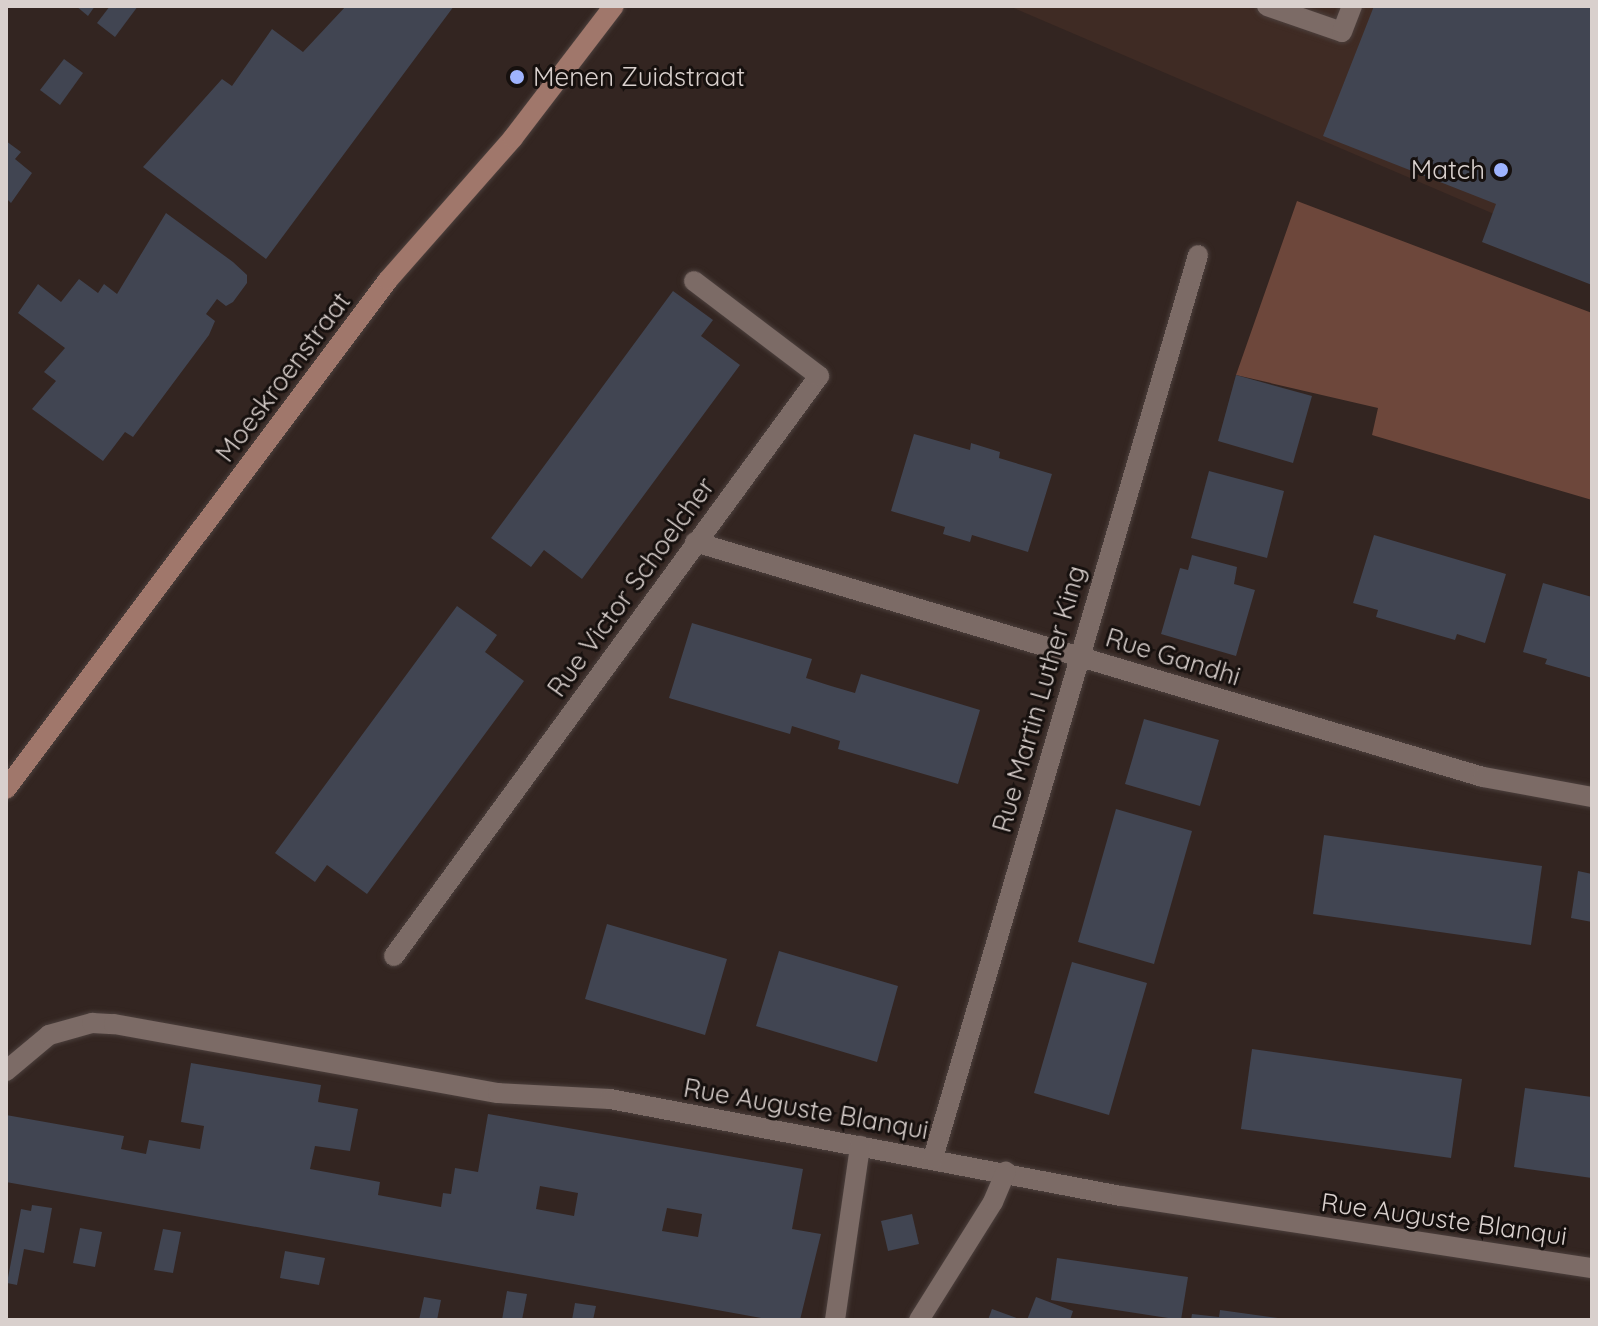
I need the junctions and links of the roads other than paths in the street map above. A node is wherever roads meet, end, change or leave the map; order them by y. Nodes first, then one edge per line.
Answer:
1 (614, 6) edge
2 (1267, 6) edge
3 (1352, 6) edge
4 (1198, 255) dead end
5 (694, 281) dead end
6 (695, 542) junction
7 (1078, 655) junction
8 (6, 789) edge
9 (1592, 797) edge
10 (394, 956) dead end
11 (12, 1064) edge
12 (860, 1146) junction
13 (933, 1158) junction
14 (1006, 1172) junction
15 (1592, 1268) edge
16 (835, 1320) edge
17 (919, 1320) edge

1 - 8 street, Moeskroenstraat
2 - 3 street
4 - 7 street, Rue Martin Luther King
5 - 6 street, Rue Victor Schoelcher
6 - 7 street, Rue Gandhi
6 - 10 street, Rue Victor Schoelcher
7 - 9 street, Rue Gandhi
7 - 13 street, Rue Martin Luther King
11 - 12 street, Rue Auguste Blanqui
12 - 13 street, Rue Auguste Blanqui
12 - 16 street
13 - 14 street, Rue Auguste Blanqui
14 - 15 street, Rue Auguste Blanqui
14 - 17 street

